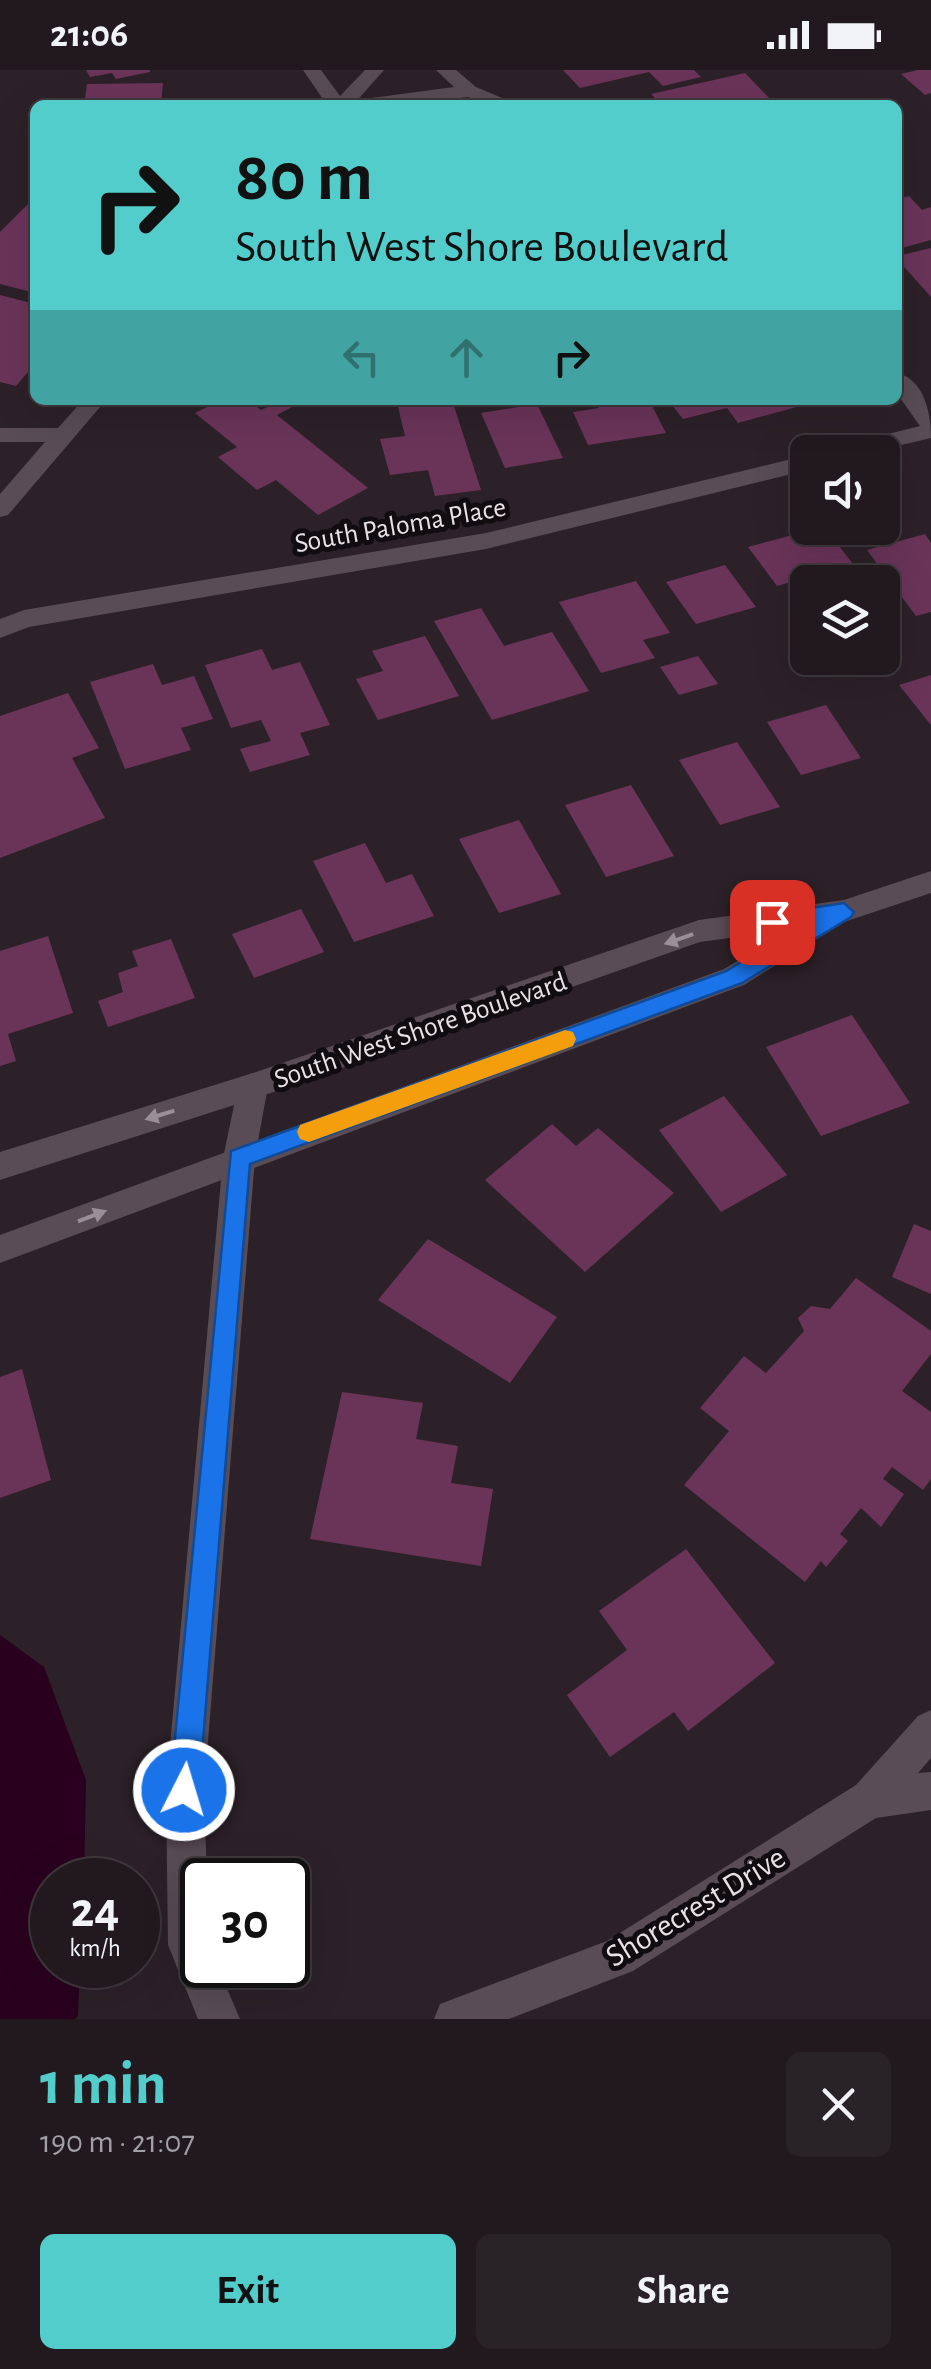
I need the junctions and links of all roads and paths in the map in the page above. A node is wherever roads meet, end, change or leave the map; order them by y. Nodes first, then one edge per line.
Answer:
1 (312, 70) edge
2 (375, 70) edge
3 (444, 70) edge
4 (469, 91) junction
5 (336, 100) edge
6 (345, 100) edge
7 (402, 100) edge
8 (494, 100) edge
9 (902, 386) edge
10 (90, 405) edge
11 (931, 428) edge
12 (0, 435) edge
13 (65, 435) junction
14 (900, 437) edge
15 (790, 466) edge
16 (0, 510) edge
17 (0, 629) edge
18 (931, 882) edge
19 (844, 912) junction
20 (253, 1086) junction
21 (239, 1158) junction
22 (0, 1166) edge
23 (0, 1249) edge
24 (931, 1729) edge
25 (931, 1791) edge
26 (870, 1799) junction
27 (219, 2019) edge
28 (455, 2019) edge

1 - 5 street
2 - 6 street
3 - 4 street
4 - 7 street
4 - 8 street
9 - 11 street
10 - 13 street
11 - 14 street
12 - 13 street
13 - 16 street
15 - 17 street, South Paloma Place
18 - 19 street, South West Shore Boulevard
19 -> 20 street, South West Shore Boulevard
19 - 21 street, South West Shore Boulevard
20 - 21 street
20 -> 22 street, South West Shore Boulevard
23 -> 21 street, South West Shore Boulevard
21 - 27 street
24 - 26 street
25 - 26 street, Shorecrest Drive
26 - 28 street, Shorecrest Drive

